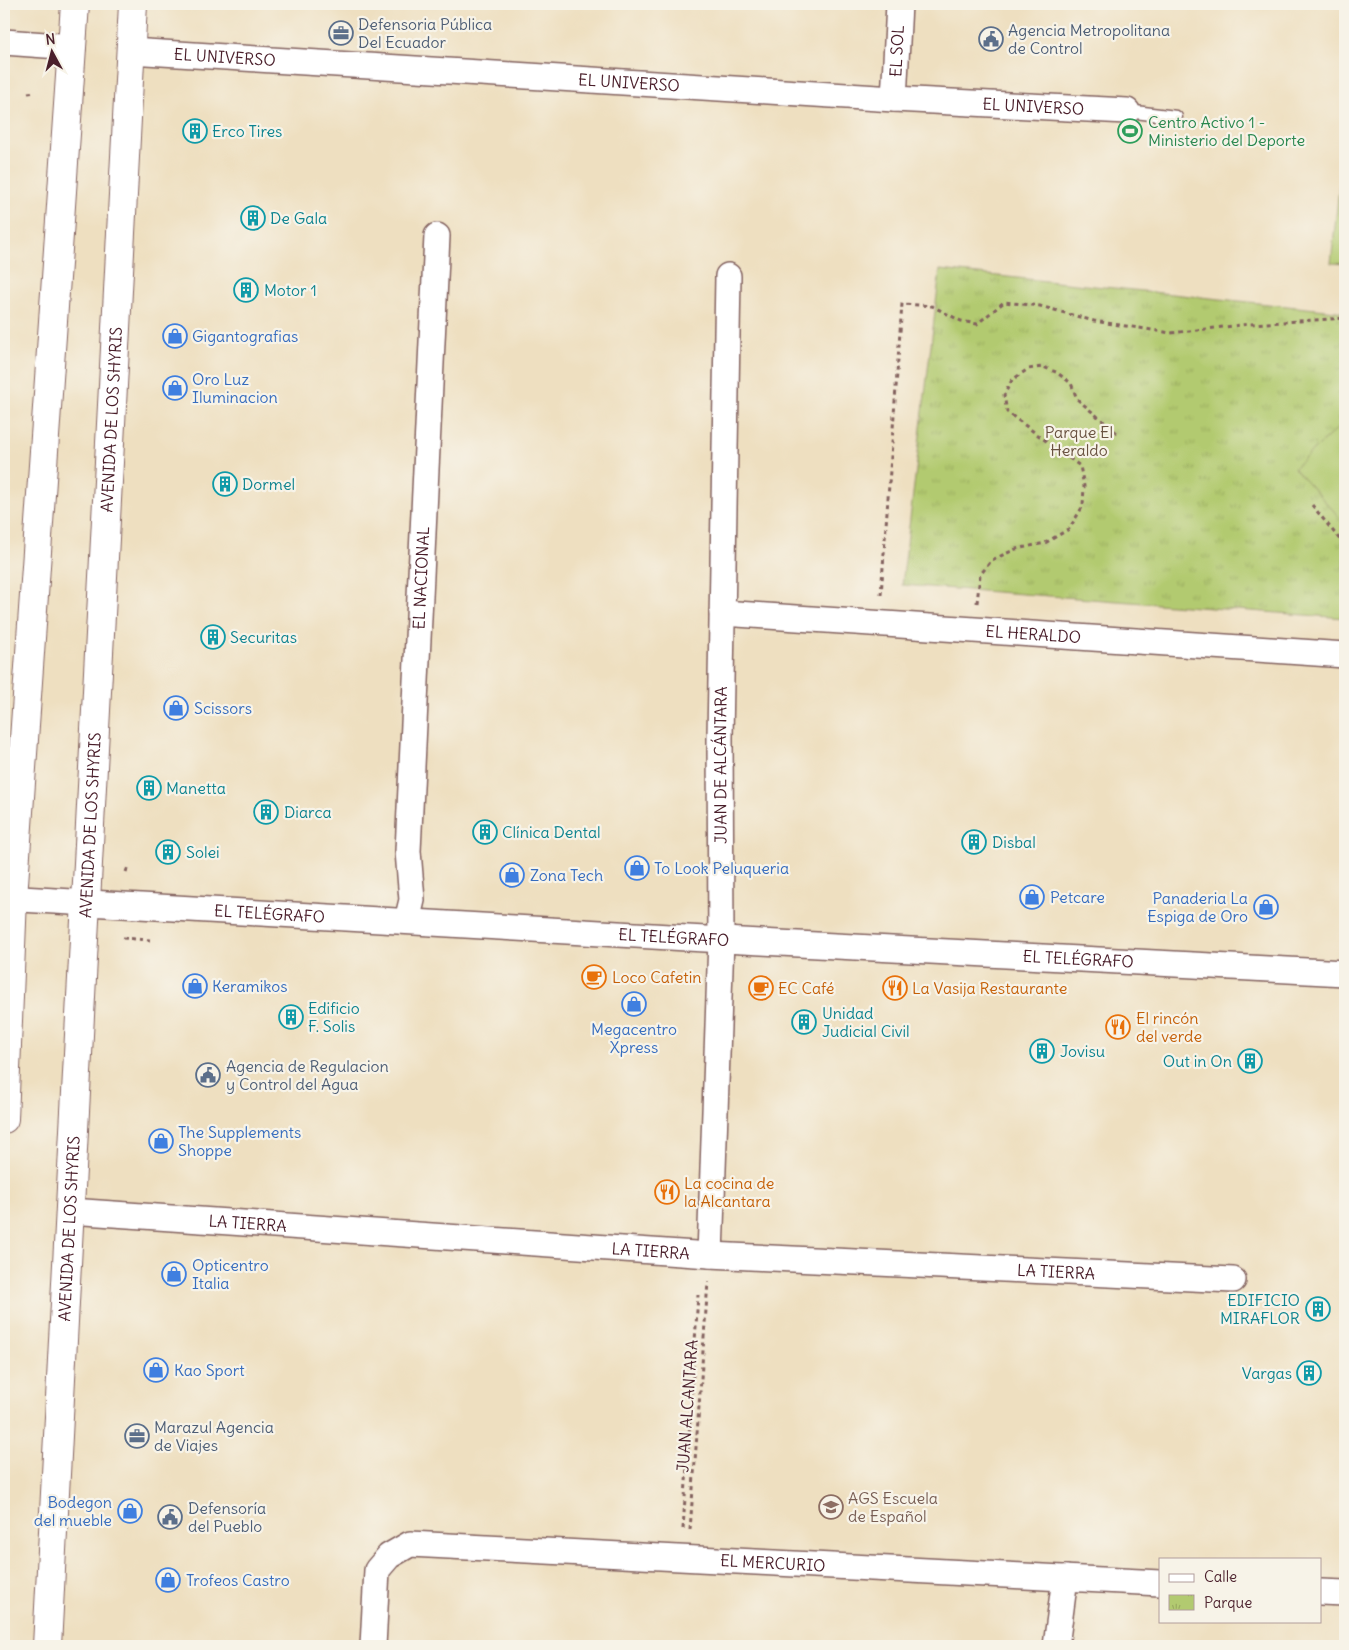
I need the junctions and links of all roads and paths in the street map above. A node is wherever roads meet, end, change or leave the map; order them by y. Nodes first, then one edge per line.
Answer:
1 (75, 4) edge
2 (133, 4) edge
3 (899, 4) edge
4 (4, 42) edge
5 (73, 47) junction
6 (130, 51) junction
7 (35, 92) dead end
8 (28, 93) dead end
9 (894, 99) junction
10 (1127, 111) joint
11 (1176, 117) dead end
12 (437, 236) dead end
13 (728, 276) dead end
14 (1345, 318) edge
15 (1117, 432) dead end
16 (1312, 505) dead end
17 (1345, 546) edge
18 (887, 596) dead end
19 (977, 604) dead end
20 (722, 613) junction
21 (1345, 655) edge
22 (128, 867) dead end
23 (126, 872) dead end
24 (8, 898) edge
25 (86, 904) junction
26 (407, 921) junction
27 (122, 938) dead end
28 (150, 940) dead end
29 (721, 940) junction
30 (1345, 973) edge
31 (4, 1119) edge
32 (70, 1211) junction
33 (710, 1255) junction
34 (1233, 1280) dead end
35 (698, 1295) dead end
36 (685, 1547) junction
37 (1065, 1578) junction
38 (1159, 1584) edge
39 (1322, 1592) edge
40 (1345, 1593) edge
41 (47, 1646) edge
42 (373, 1646) edge
43 (1056, 1646) edge

1 - 5 main road
2 - 6 main road, AVENIDA DE LOS SHYRIS
3 - 9 street, EL SOL
4 - 5 street
5 - 24 main road
6 - 9 street, EL UNIVERSO
6 - 25 main road, AVENIDA DE LOS SHYRIS
7 - 8 path
9 - 10 street, EL UNIVERSO
10 - 11 lane
12 - 26 street, EL NACIONAL
13 - 20 street, JUAN DE ALCÁNTARA
14 - 18 path
15 - 19 path
16 - 17 path
20 - 21 street, EL HERALDO
20 - 29 street, JUAN DE ALCÁNTARA
22 - 23 path
24 - 25 street, EL TELÉGRAFO
24 - 31 main road
25 - 26 street, EL TELÉGRAFO
25 - 32 main road, AVENIDA DE LOS SHYRIS
26 - 29 street, EL TELÉGRAFO
27 - 28 path
29 - 30 street, EL TELÉGRAFO
29 - 33 street, JUAN DE ALCÁNTARA
32 - 33 street, LA TIERRA
32 - 41 main road, AVENIDA DE LOS SHYRIS
33 - 34 street, LA TIERRA
33 - 36 path, JUAN ALCANTARA
35 - 36 path
36 - 37 street, EL MERCURIO
36 - 42 street, EL MERCURIO
37 - 38 street, EL MERCURIO
37 - 43 street
39 - 40 street

